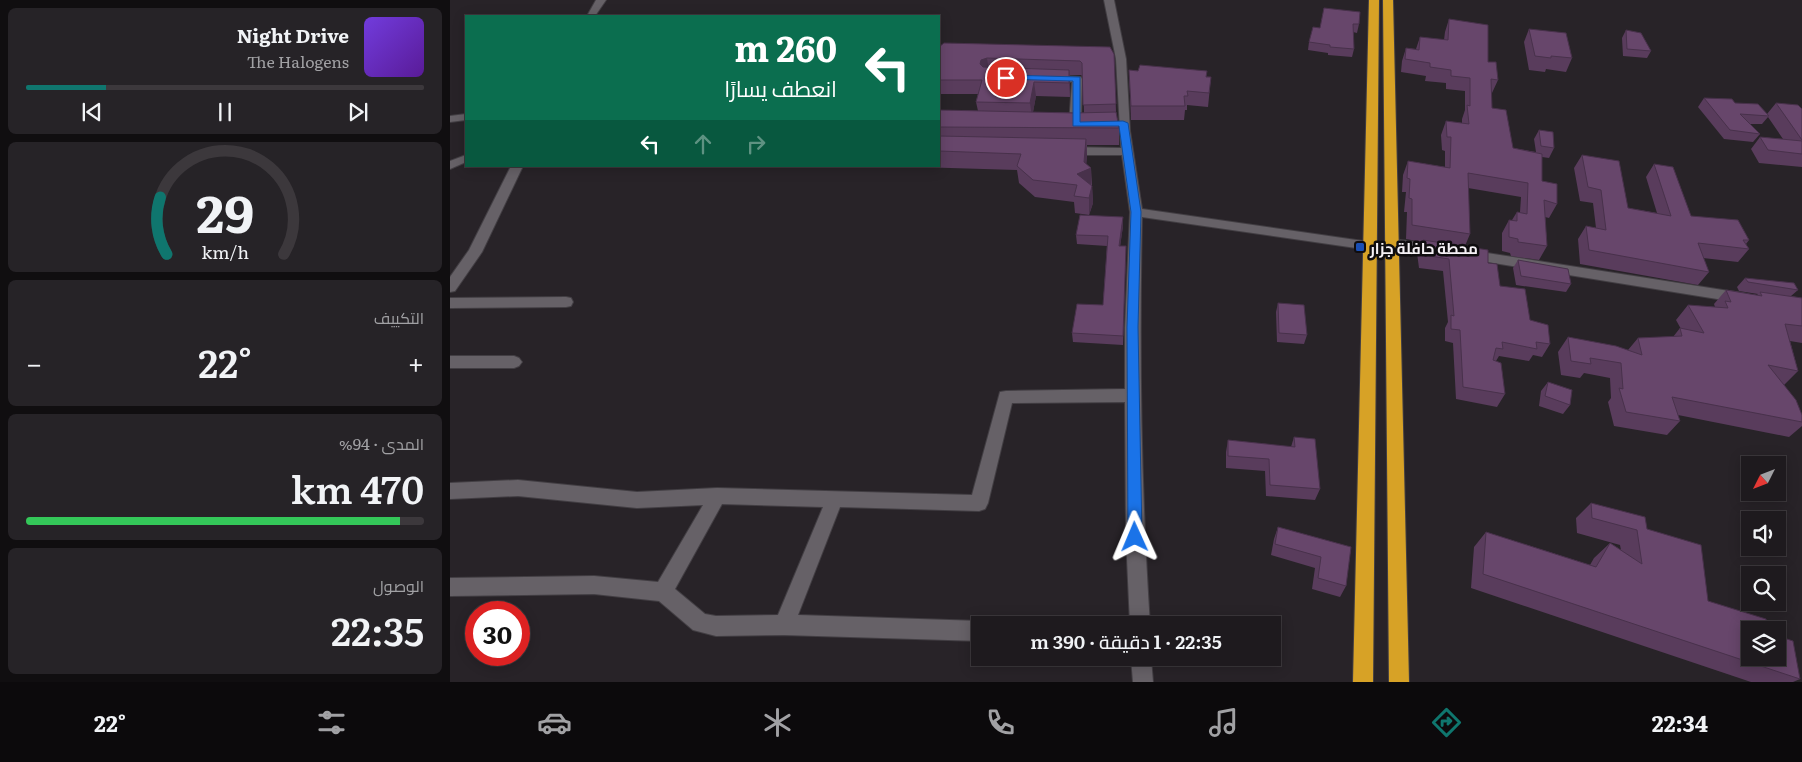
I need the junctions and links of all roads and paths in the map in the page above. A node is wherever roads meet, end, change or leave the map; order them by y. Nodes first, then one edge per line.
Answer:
1 (601, 0) edge
2 (1109, 0) edge
3 (1374, 0) edge
4 (1388, 0) edge
5 (592, 15) edge
6 (1036, 78) edge
7 (465, 117) edge
8 (450, 119) edge
9 (1097, 124) edge
10 (1058, 151) edge
11 (1128, 152) junction
12 (465, 154) edge
13 (465, 158) edge
14 (450, 159) edge
15 (518, 167) edge
16 (1136, 212) junction
17 (1393, 243) junction
18 (1370, 246) junction
19 (450, 287) edge
20 (1753, 300) edge
21 (566, 302) dead end
22 (450, 303) edge
23 (450, 362) edge
24 (514, 362) dead end
25 (1133, 395) junction
26 (450, 491) edge
27 (718, 496) junction
28 (835, 498) junction
29 (450, 587) edge
30 (663, 592) junction
31 (1139, 616) edge
32 (784, 625) junction
33 (971, 631) edge
34 (1142, 666) edge
35 (1143, 682) edge
36 (1363, 682) edge
37 (1399, 682) edge

1 - 5 street
2 - 11 street
3 - 18 highway
4 - 17 highway
6 - 9 street
7 - 8 street
10 - 11 street
11 - 16 street
12 - 14 street
13 - 14 street
15 - 19 street
16 - 18 street
16 - 25 street
17 - 20 street
17 - 37 highway
18 - 36 highway
21 - 22 street
23 - 24 street
25 - 28 street
25 - 31 street
26 - 27 street
27 - 28 street
27 - 30 street
28 - 32 street
29 - 30 street
30 - 32 street
32 - 33 street
34 - 35 street

